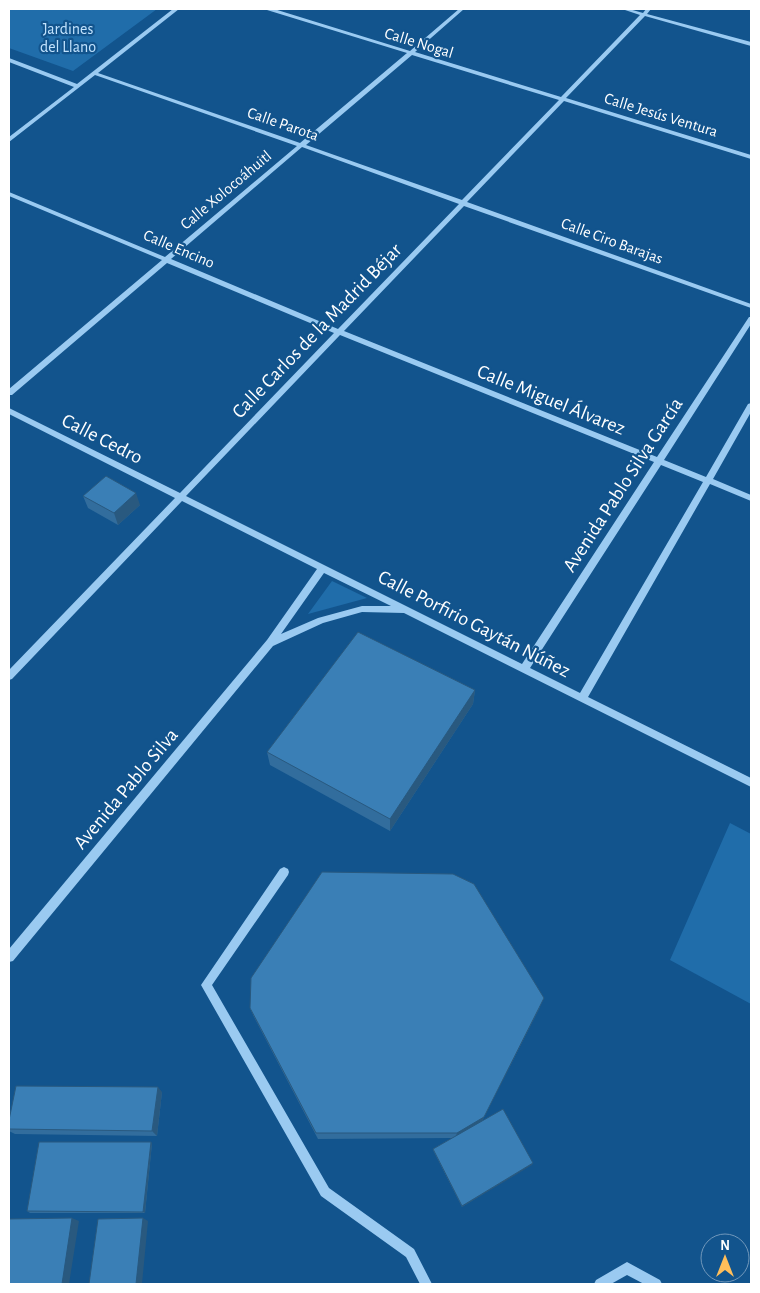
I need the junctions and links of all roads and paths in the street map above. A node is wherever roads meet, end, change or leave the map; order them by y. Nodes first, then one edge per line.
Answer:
1 (176, 9) edge
2 (269, 9) edge
3 (462, 9) edge
4 (624, 9) edge
5 (646, 11) edge
6 (751, 44) edge
7 (409, 53) junction
8 (9, 60) edge
9 (94, 73) junction
10 (77, 86) junction
11 (563, 99) junction
12 (9, 140) edge
13 (301, 145) junction
14 (751, 157) edge
15 (9, 194) edge
16 (463, 202) junction
17 (167, 259) junction
18 (751, 306) edge
19 (751, 319) edge
20 (339, 332) junction
21 (9, 393) edge
22 (751, 406) edge
23 (9, 411) edge
24 (659, 461) junction
25 (708, 481) junction
26 (181, 497) junction
27 (751, 498) edge
28 (323, 568) junction
29 (406, 610) junction
30 (270, 643) junction
31 (524, 669) junction
32 (9, 676) edge
33 (582, 698) junction
34 (751, 783) edge
35 (284, 872) dead end
36 (9, 957) edge
37 (426, 1284) edge
38 (600, 1284) edge
39 (656, 1284) edge

1 - 9 street
2 - 7 street, Calle Nogal
3 - 7 street, Calle Xolocoáhuitl
4 - 5 street
5 - 6 street
5 - 11 street, Calle Carlos de la Madrid Béjar
7 - 11 street, Calle Nogal
7 - 13 street, Calle Xolocoáhuitl
8 - 10 street
9 - 10 street
9 - 13 street, Calle Parota
10 - 12 street
11 - 14 street, Calle Jesús Ventura
11 - 16 street, Calle Carlos de la Madrid Béjar
13 - 16 street, Calle Parota
13 - 17 street, Calle Xolocoáhuitl
15 - 17 street, Calle Encino
16 - 18 street, Calle Ciro Barajas
16 - 20 street, Calle Carlos de la Madrid Béjar
17 - 20 street, Calle Encino
17 - 21 street, Calle Xolocoáhuitl
19 - 24 street, Avenida Pablo Silva García
20 - 24 street, Calle Miguel Álvarez
20 - 26 street, Calle Carlos de la Madrid Béjar
22 - 25 street
23 - 26 street, Calle Cedro
24 - 25 street, Calle Miguel Álvarez
24 - 31 street, Avenida Pablo Silva García
25 - 27 street, Calle Miguel Álvarez
25 - 33 street
26 - 28 street, Calle Porfirio Gaytán Núñez
26 - 32 street, Calle Carlos de la Madrid Béjar
28 - 29 street, Calle Porfirio Gaytán Núñez
28 - 30 street, Avenida Pablo Silva
29 - 30 street, Avenida Pablo Silva
29 - 31 street, Calle Porfirio Gaytán Núñez
30 - 36 street, Avenida Pablo Silva
31 - 33 street, Calle Porfirio Gaytán Núñez
33 - 34 street, Calle Porfirio Gaytán Núñez
35 - 37 street
38 - 39 street

